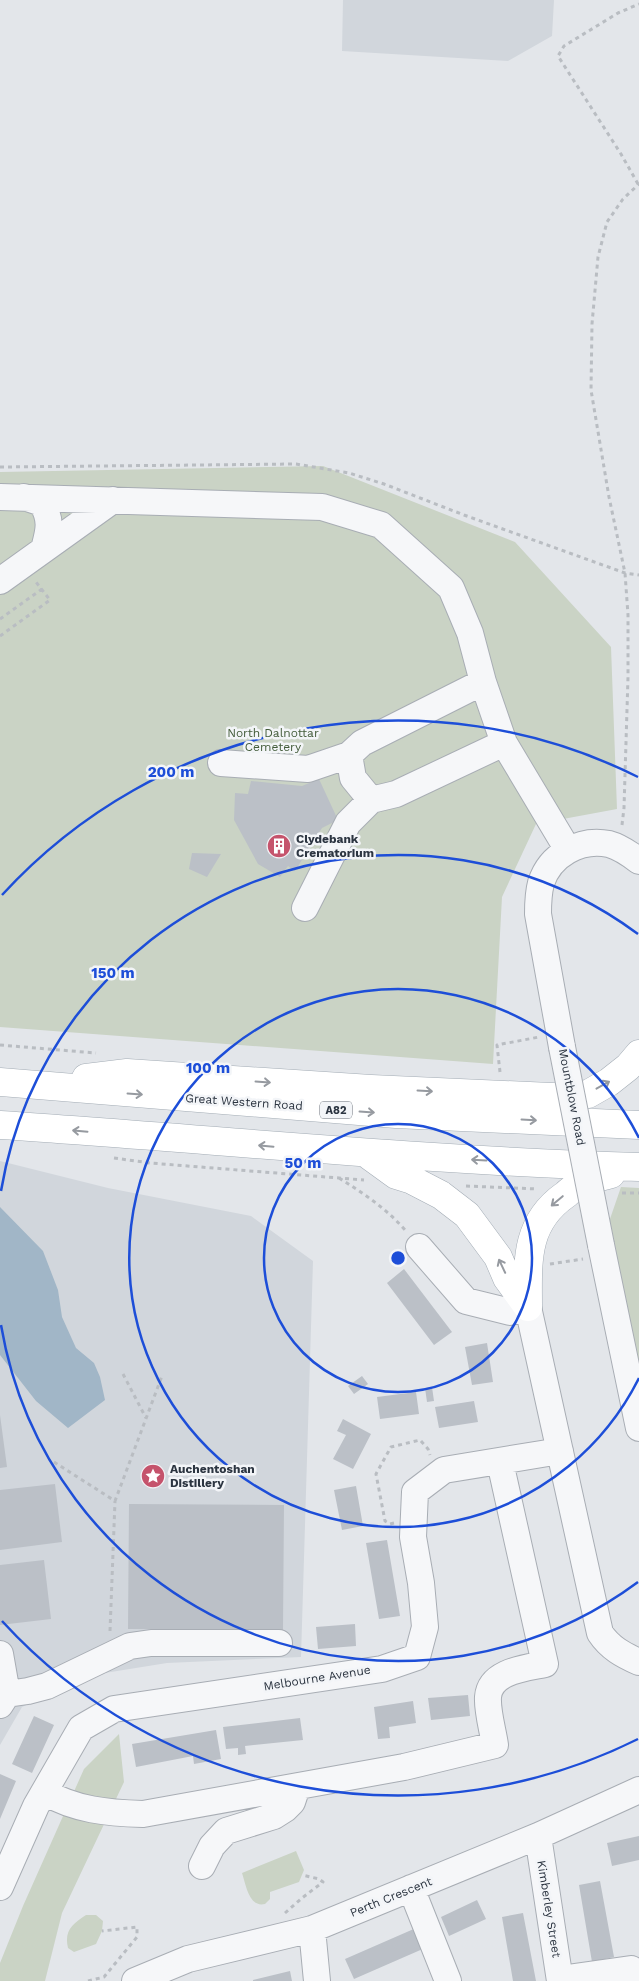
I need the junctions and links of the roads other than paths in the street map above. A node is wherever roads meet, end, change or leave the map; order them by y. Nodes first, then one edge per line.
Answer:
1 (12, 497) edge
2 (113, 500) junction
3 (44, 549) junction
4 (0, 581) edge
5 (483, 682) junction
6 (504, 743) junction
7 (349, 756) junction
8 (221, 763) dead end
9 (371, 800) junction
10 (568, 850) junction
11 (629, 855) edge
12 (305, 908) dead end
13 (639, 1054) edge
14 (0, 1082) edge
15 (34, 1085) junction
16 (0, 1125) edge
17 (639, 1125) edge
18 (367, 1154) junction
19 (636, 1167) edge
20 (419, 1247) road end
21 (528, 1307) junction
22 (639, 1428) edge
23 (560, 1452) junction
24 (500, 1462) junction
25 (279, 1643) dead end
26 (0, 1654) edge
27 (639, 1662) edge
28 (4, 1699) edge
29 (296, 1787) junction
30 (639, 1790) edge
31 (44, 1792) junction
32 (538, 1836) junction
33 (202, 1866) dead end
34 (0, 1887) edge
35 (411, 1888) junction
36 (312, 1929) junction
37 (639, 1973) edge
38 (560, 1980) edge
39 (135, 1981) edge
40 (317, 1981) edge
41 (448, 1981) edge

1 - 2 street
1 - 3 street
2 - 3 street
2 - 5 street
3 - 4 street
5 - 6 street
5 - 7 street
6 - 9 street
6 - 10 street
7 - 8 street
7 - 9 street
9 - 12 street
10 - 11 street, Mountblow Road
10 - 22 street, Mountblow Road, bridge
15 -> 13 main road
14 - 15 main road, Great Western Road / A82
15 -> 17 main road, Great Western Road / A82
18 -> 16 main road
19 -> 18 main road
21 -> 18 main road
19 -> 21 main road
20 - 21 street
21 - 23 street
23 - 24 street, Melbourne Avenue
23 - 27 street
24 - 29 street
24 - 31 street, Melbourne Avenue
25 - 28 street
26 - 28 street
29 - 31 street
29 - 33 street
30 - 32 street, Perth Crescent
31 - 34 street, Melbourne Avenue
32 - 35 street, Perth Crescent
32 - 38 street, Kimberley Street
35 - 36 street, Perth Crescent
35 - 41 street
36 - 39 street, Perth Crescent
36 - 40 street
37 - 38 street

